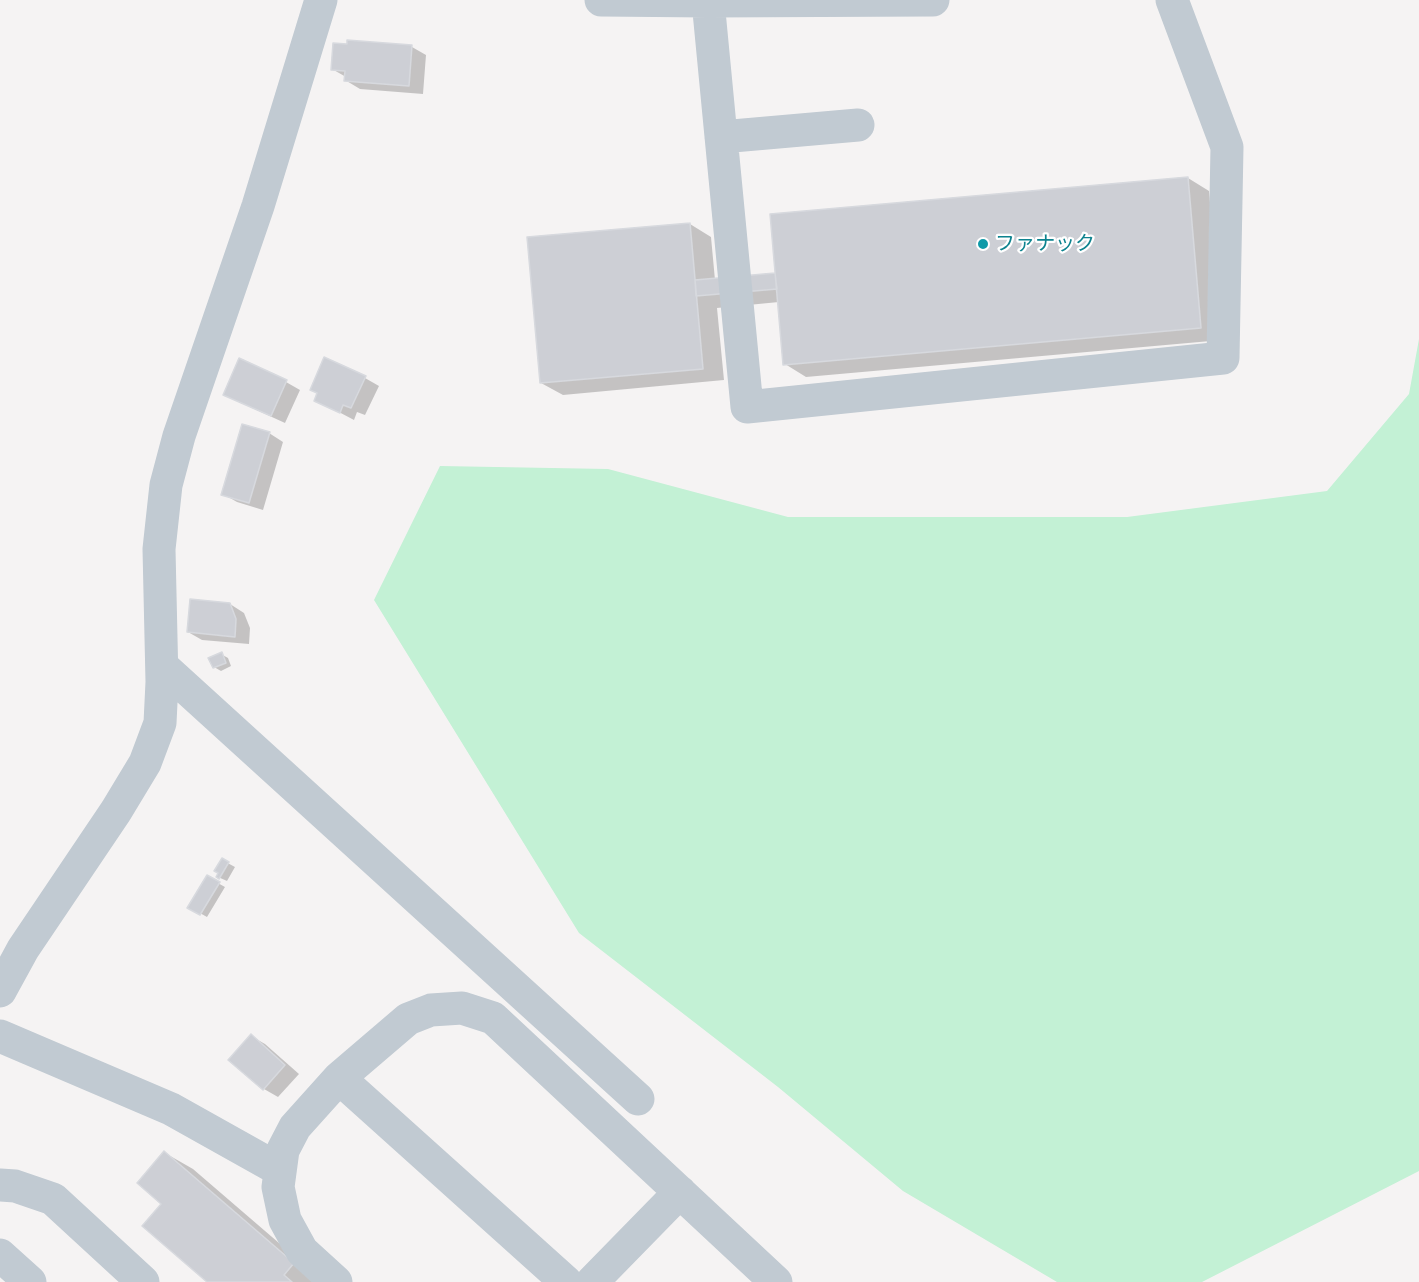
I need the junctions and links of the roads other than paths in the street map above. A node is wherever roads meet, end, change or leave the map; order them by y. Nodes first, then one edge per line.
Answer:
1 (321, 0) edge
2 (601, 0) edge
3 (933, 0) edge
4 (1172, 0) edge
5 (708, 1) edge
6 (858, 125) dead end
7 (721, 137) junction
8 (162, 666) junction
9 (0, 991) edge
10 (0, 1036) edge
11 (339, 1078) junction
12 (638, 1099) dead end
13 (280, 1170) junction
14 (0, 1185) edge
15 (680, 1192) junction
16 (0, 1255) edge
17 (30, 1282) edge
18 (143, 1282) edge
19 (336, 1282) edge
20 (566, 1282) edge
21 (592, 1282) edge
22 (776, 1282) edge

1 - 8 street
2 - 5 street
3 - 5 street
4 - 7 street
5 - 7 street
6 - 7 street
8 - 9 street
8 - 12 street
10 - 13 street
11 - 13 street
11 - 15 street
11 - 20 street
13 - 19 street
14 - 18 street
15 - 21 street
15 - 22 street
16 - 17 street

